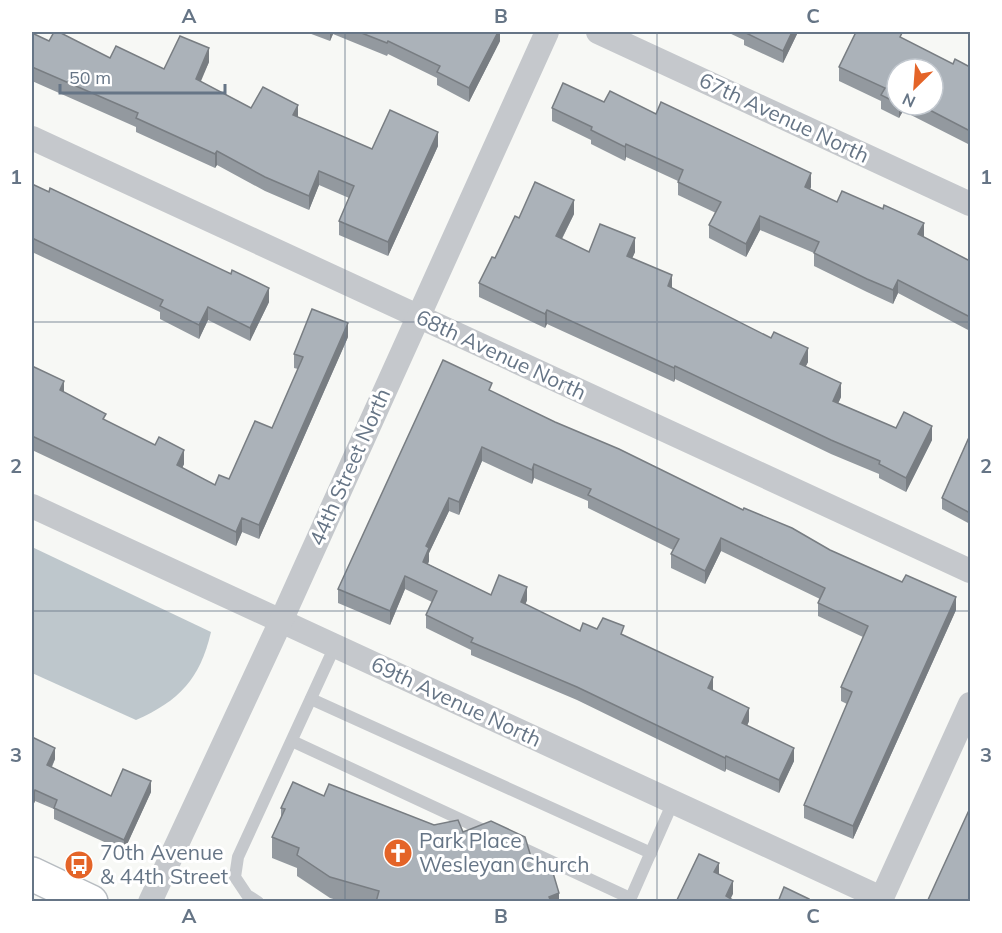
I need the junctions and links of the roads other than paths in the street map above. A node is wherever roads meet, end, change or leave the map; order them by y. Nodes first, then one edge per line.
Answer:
1 (547, 32) edge
2 (598, 32) edge
3 (32, 138) edge
4 (970, 204) edge
5 (418, 317) junction
6 (32, 506) edge
7 (970, 571) edge
8 (281, 621) junction
9 (335, 646) junction
10 (311, 699) junction
11 (970, 704) edge
12 (292, 741) junction
13 (673, 802) junction
14 (651, 853) junction
15 (32, 874) edge
16 (629, 900) edge
17 (881, 900) edge
18 (91, 902) edge
19 (150, 902) edge
20 (258, 902) edge

1 - 5 street, 44th Street North
2 - 4 street, 67th Avenue North
3 - 5 street, 68th Avenue North
5 - 7 street, 68th Avenue North
5 - 8 street, 44th Street North
6 - 8 street, 69th Avenue North
8 - 9 street, 69th Avenue North
8 - 19 street, 44th Street North
9 - 10 lane
9 - 13 street, 69th Avenue North
10 - 12 lane
10 - 14 lane
11 - 17 street
12 - 16 lane
12 - 20 lane
13 - 14 lane
13 - 17 street, 69th Avenue North
14 - 16 lane
15 - 18 street

